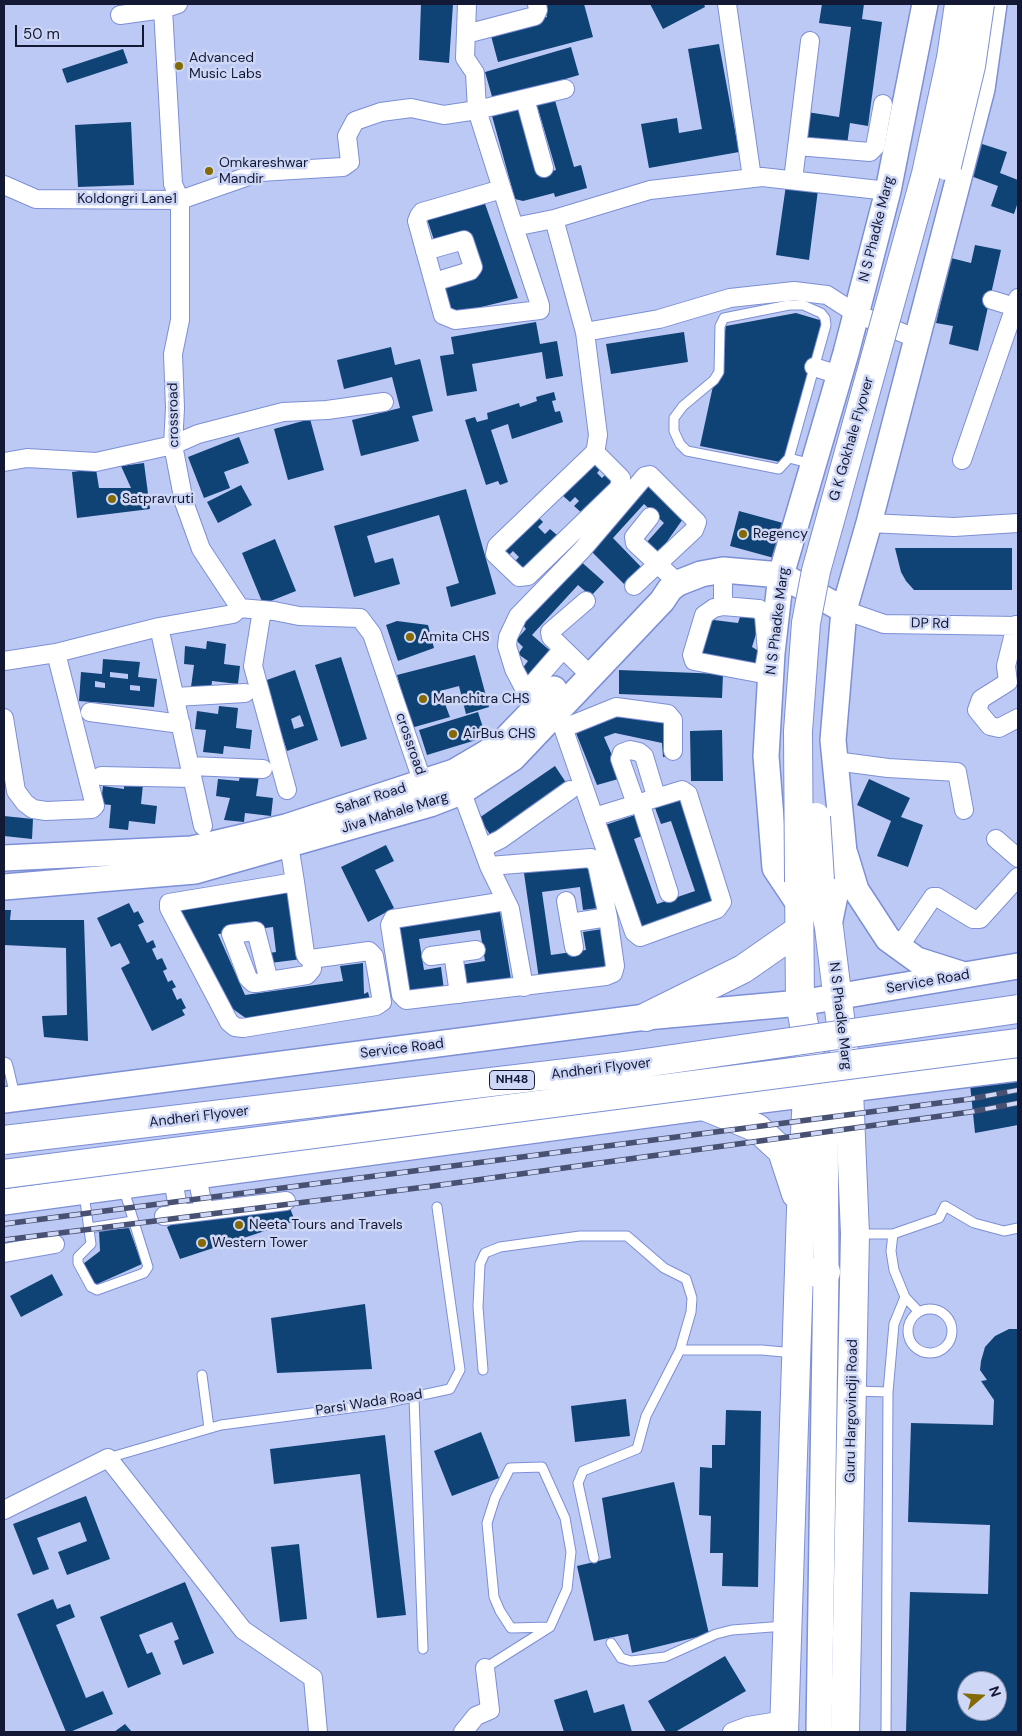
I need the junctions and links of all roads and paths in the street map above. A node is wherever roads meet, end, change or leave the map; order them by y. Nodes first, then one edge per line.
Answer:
1 (467, 4) edge
2 (537, 4) edge
3 (727, 4) edge
4 (925, 4) edge
5 (959, 4) edge
6 (980, 4) edge
7 (994, 4) edge
8 (170, 6) edge
9 (120, 15) dead end
10 (466, 34) junction
11 (810, 41) dead end
12 (565, 89) dead end
13 (525, 98) junction
14 (883, 104) dead end
15 (477, 110) junction
16 (797, 146) junction
17 (544, 168) dead end
18 (752, 178) junction
19 (793, 180) junction
20 (4, 185) edge
21 (502, 189) junction
22 (888, 191) junction
23 (180, 200) junction
24 (554, 219) junction
25 (514, 226) junction
26 (426, 251) junction
27 (434, 282) junction
28 (992, 300) dead end
29 (1017, 302) edge
30 (855, 313) junction
31 (585, 332) junction
32 (917, 339) junction
33 (814, 366) junction
34 (839, 375) junction
35 (384, 402) dead end
36 (173, 445) junction
37 (595, 452) junction
38 (789, 458) junction
39 (962, 460) dead end
40 (4, 462) edge
41 (812, 464) junction
42 (650, 517) dead end
43 (869, 523) junction
44 (1018, 523) edge
45 (656, 565) junction
46 (723, 570) junction
47 (781, 574) junction
48 (634, 586) dead end
49 (674, 586) junction
50 (586, 600) dead end
51 (723, 606) junction
52 (240, 608) junction
53 (262, 610) junction
54 (844, 610) junction
55 (1017, 626) edge
56 (159, 627) junction
57 (56, 653) junction
58 (4, 661) edge
59 (577, 663) junction
60 (245, 693) dead end
61 (174, 697) junction
62 (90, 712) dead end
63 (4, 718) edge
64 (1018, 718) edge
65 (560, 719) junction
66 (181, 724) junction
67 (673, 751) dead end
68 (835, 761) junction
69 (263, 769) dead end
70 (191, 772) junction
71 (101, 776) dead end
72 (458, 782) junction
73 (287, 790) dead end
74 (570, 790) dead end
75 (426, 793) junction
76 (656, 796) junction
77 (638, 803) junction
78 (964, 810) dead end
79 (594, 817) junction
80 (203, 826) dead end
81 (288, 837) junction
82 (996, 839) dead end
83 (483, 848) junction
84 (125, 852) junction
85 (844, 852) junction
86 (59, 856) junction
87 (4, 858) edge
88 (1018, 858) edge
89 (489, 866) junction
90 (127, 877) junction
91 (1018, 877) edge
92 (63, 882) junction
93 (295, 882) junction
94 (4, 887) edge
95 (669, 892) dead end
96 (804, 899) junction
97 (506, 901) junction
98 (566, 901) dead end
99 (608, 918) junction
100 (570, 923) junction
101 (829, 928) junction
102 (574, 947) dead end
103 (899, 947) junction
104 (476, 950) dead end
105 (453, 953) junction
106 (430, 956) dead end
107 (311, 959) junction
108 (1018, 966) edge
109 (966, 975) junction
110 (268, 981) dead end
111 (524, 987) junction
112 (459, 994) junction
113 (838, 998) junction
114 (800, 1003) junction
115 (1018, 1009) edge
116 (646, 1017) junction
117 (1018, 1043) edge
118 (4, 1062) edge
119 (1018, 1068) edge
120 (824, 1089) junction
121 (10, 1100) edge
122 (706, 1107) junction
123 (4, 1140) edge
124 (4, 1174) edge
125 (185, 1177) junction
126 (123, 1186) junction
127 (84, 1191) junction
128 (286, 1201) dead end
129 (4, 1202) edge
130 (436, 1207) dead end
131 (801, 1209) junction
132 (204, 1211) junction
133 (133, 1221) junction
134 (89, 1228) junction
135 (1018, 1228) edge
136 (855, 1234) junction
137 (893, 1234) junction
138 (55, 1244) dead end
139 (4, 1253) edge
140 (813, 1273) junction
141 (905, 1297) junction
142 (919, 1312) junction
143 (680, 1350) junction
144 (797, 1353) junction
145 (483, 1370) dead end
146 (202, 1375) dead end
147 (852, 1391) junction
148 (888, 1392) junction
149 (414, 1397) junction
150 (209, 1428) junction
151 (108, 1458) junction
152 (4, 1510) edge
153 (594, 1558) dead end
154 (788, 1626) junction
155 (550, 1627) junction
156 (611, 1643) dead end
157 (423, 1649) dead end
158 (484, 1668) joint
159 (785, 1726) edge
160 (318, 1732) edge
161 (463, 1732) edge
162 (732, 1732) edge
163 (819, 1732) edge
164 (845, 1732) edge
165 (886, 1732) edge

1 - 10 street
2 - 10 street
3 - 18 street
4 - 22 street, N S Phadke Marg
5 - 96 main road, G K Gokhale Flyover, bridge
6 - 96 main road, G K Gokhale Flyover, bridge
7 - 32 street, N S Phadke Marg
8 - 9 street, crossroad
8 - 23 street, crossroad
10 - 15 street
11 - 16 street
12 - 13 street
13 - 15 street
13 - 17 street
14 - 16 street
15 - 21 street
15 - 23 street, Koldongri Lane1
16 - 19 street
18 - 19 street
18 - 24 street
19 - 22 street
20 - 23 street, Koldongri Lane1
21 - 25 street
21 - 26 street
22 - 30 street, N S Phadke Marg
23 - 36 street, crossroad
24 - 25 street
24 - 31 street
25 - 27 street
26 - 27 street
26 - 27 street
28 - 29 street
29 - 39 street
30 - 31 street
30 - 32 street
30 - 34 street, N S Phadke Marg
31 - 37 street
32 - 43 street, N S Phadke Marg
33 - 34 street
33 - 38 lane
33 - 38 lane
34 - 41 street, N S Phadke Marg
35 - 36 street
36 - 40 street
36 - 52 street, crossroad
37 - 37 street
38 - 41 lane
41 - 47 street, N S Phadke Marg
42 - 45 street
43 - 44 street
43 - 54 street, N S Phadke Marg
45 - 48 street
45 - 49 street
45 - 59 street
46 - 47 street
46 - 49 street
46 - 51 street
47 - 54 street
47 - 96 street, N S Phadke Marg
49 - 59 street, Jiva Mahale Marg
50 - 59 street
51 - 51 street
52 - 53 street, crossroad
52 - 56 street
53 - 73 street
53 - 75 street, crossroad
54 - 55 street, DP Rd
54 - 68 street, N S Phadke Marg
55 - 64 street
56 - 57 street
56 - 61 street
57 - 58 street
57 - 63 street
59 - 65 street, Jiva Mahale Marg
59 - 72 street
60 - 61 street
61 - 66 street
62 - 66 street
65 - 67 street
65 - 72 street, Jiva Mahale Marg
65 - 79 street
66 - 70 street
68 - 78 street
68 - 85 street, N S Phadke Marg
69 - 70 street
70 - 71 street
70 - 80 street
72 - 75 street, Jiva Mahale Marg
72 - 83 street
74 - 83 street
75 - 81 street, Jiva Mahale Marg
76 - 77 street
76 - 77 street
76 - 79 street
77 - 79 street
77 - 95 street
81 - 84 street
81 - 90 street, Jiva Mahale Marg
81 - 93 street
82 - 88 street
83 - 89 street
84 - 86 street
84 - 90 street
85 - 101 street, N S Phadke Marg
85 - 103 street
86 - 87 street
86 - 92 street
89 - 97 street
89 - 99 street
90 - 92 street, Jiva Mahale Marg
91 - 103 street
92 - 94 street, Jiva Mahale Marg
93 - 107 street
93 - 107 street
96 - 101 main road
96 - 114 main road
96 - 116 main road
97 - 111 street
97 - 112 street
98 - 100 street
99 - 100 street
99 - 111 street
100 - 102 street
101 - 113 main road, N S Phadke Marg
103 - 109 street
104 - 105 street
105 - 106 street
105 - 112 street
107 - 110 street
108 - 109 street, Service Road
109 - 113 street, Service Road
111 - 112 street
113 - 114 street, Service Road
113 - 120 main road, N S Phadke Marg
114 - 116 street, Service Road
114 - 120 main road
115 - 123 main road, Andheri Flyover / NH48, bridge
116 - 121 street, Service Road
117 - 124 main road, Andheri Flyover / NH48, bridge
118 - 121 lane
119 - 120 street
120 - 122 street
120 - 131 main road
120 - 136 main road, Guru Hargovindji Road
120 - 140 street
122 - 125 street
122 - 131 main road
125 - 126 street
125 - 132 street
125 - 132 street
126 - 127 street
126 - 133 lane
127 - 129 street
127 - 134 lane
128 - 132 street
130 - 149 lane, Parsi Wada Road
131 - 140 main road
133 - 134 lane
133 - 134 lane
135 - 137 lane
136 - 137 lane
136 - 147 main road, Guru Hargovindji Road
137 - 141 lane
138 - 139 street
140 - 144 main road
140 - 163 street
141 - 142 lane
141 - 148 lane
142 - 142 lane
143 - 144 lane
143 - 145 lane
143 - 153 lane
144 - 154 main road
146 - 150 lane
147 - 148 lane
147 - 164 main road, Guru Hargovindji Road
148 - 165 lane
149 - 150 lane, Parsi Wada Road
149 - 157 lane
150 - 151 lane, Parsi Wada Road
151 - 152 street, Parsi Wada Road
151 - 160 street
154 - 156 lane
154 - 159 main road
155 - 155 lane
155 - 158 lane
158 - 161 street
159 - 162 street

